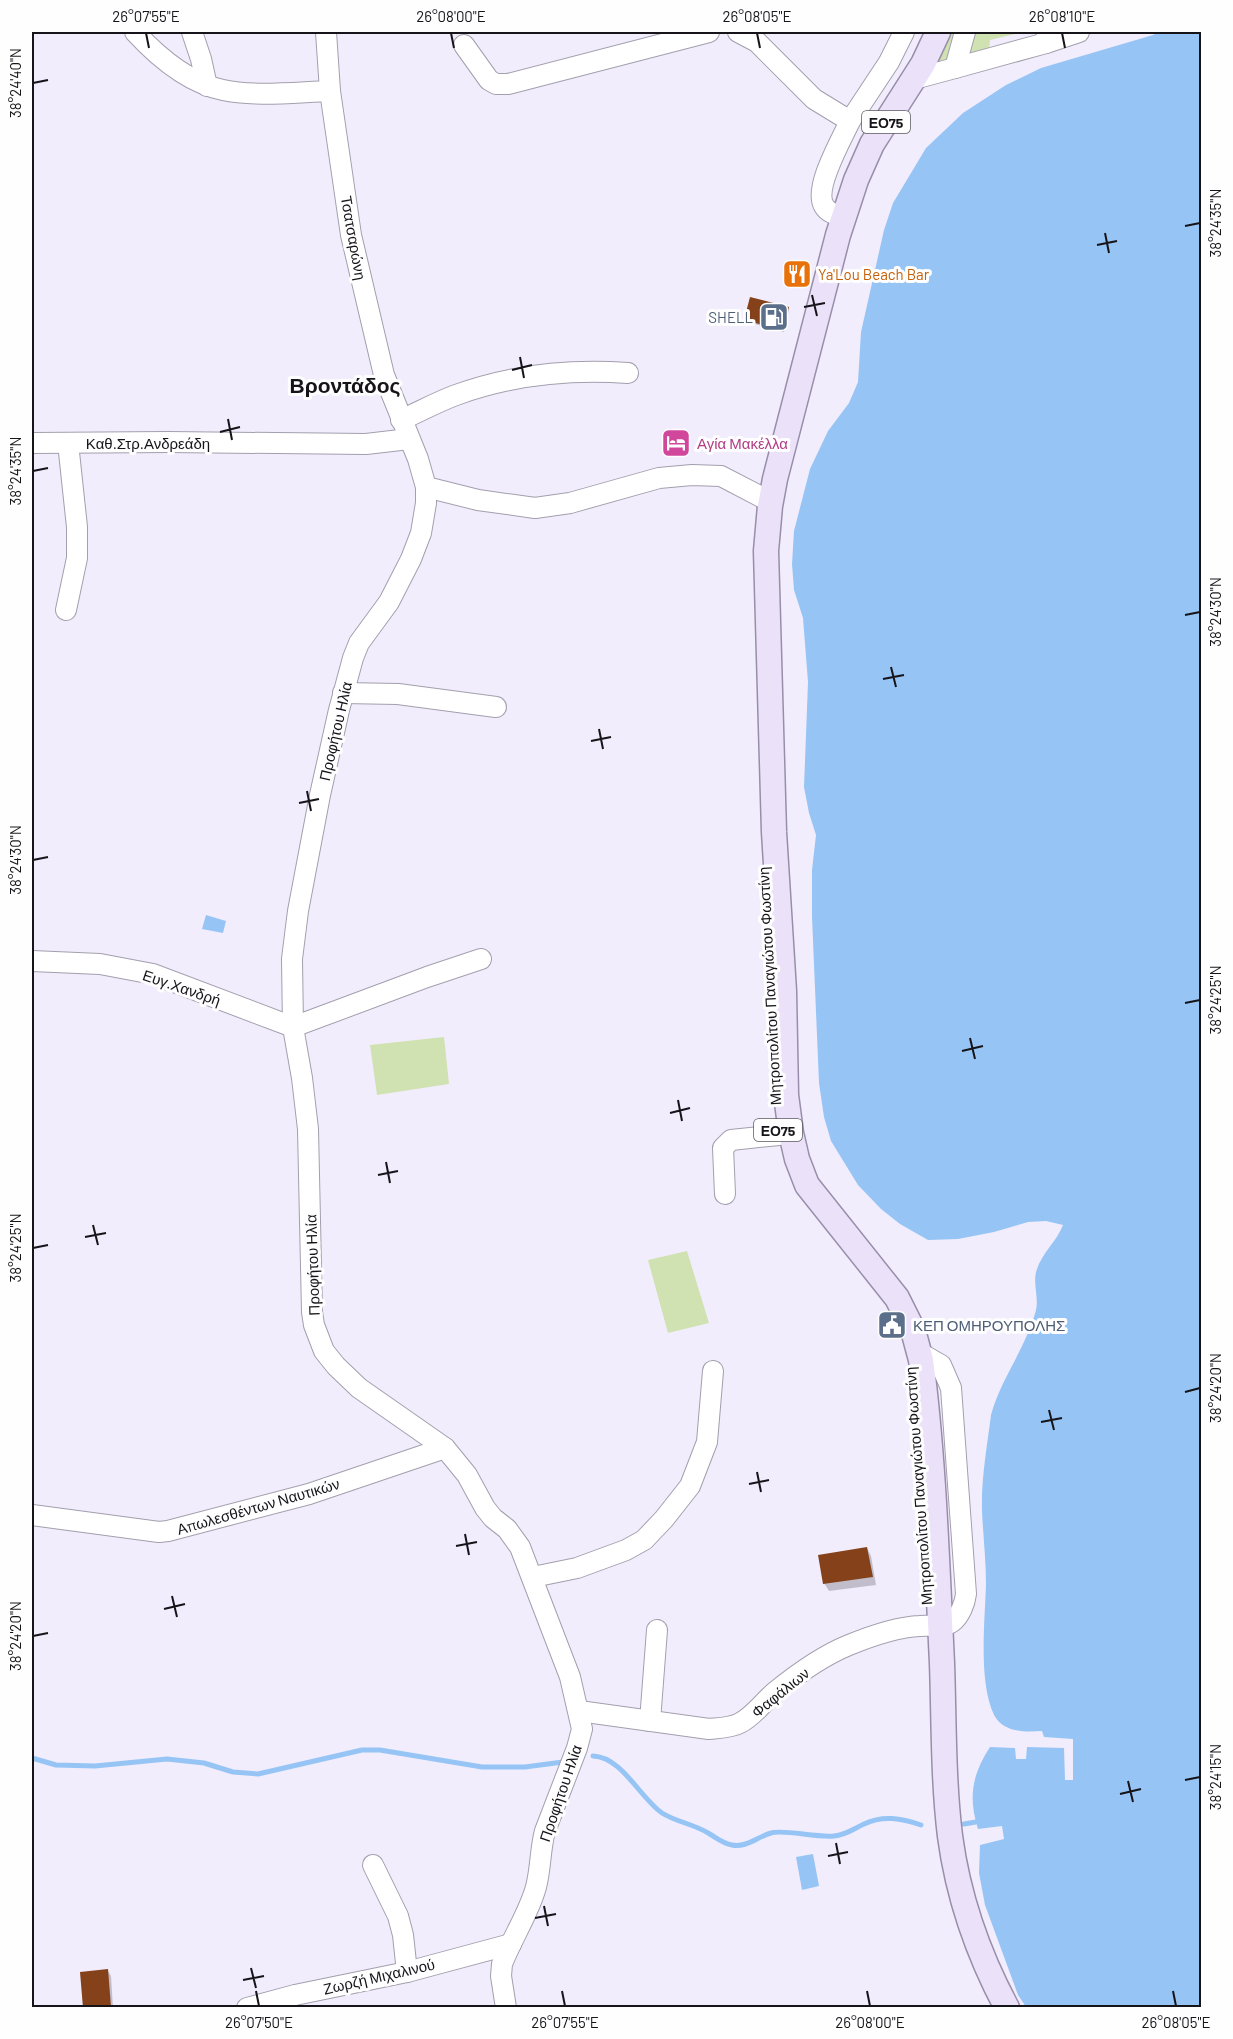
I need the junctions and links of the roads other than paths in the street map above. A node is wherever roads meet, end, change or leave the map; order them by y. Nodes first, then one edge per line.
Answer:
1 (135, 32) edge
2 (192, 32) edge
3 (326, 32) edge
4 (709, 32) edge
5 (738, 32) edge
6 (904, 32) edge
7 (924, 32) edge
8 (938, 32) edge
9 (965, 32) edge
10 (1079, 32) edge
11 (1046, 37) edge
12 (464, 45) dead end
13 (955, 68) junction
14 (914, 79) junction
15 (207, 86) junction
16 (330, 92) junction
17 (850, 121) junction
18 (838, 215) junction
19 (628, 373) dead end
20 (401, 420) junction
21 (409, 439) junction
22 (32, 443) edge
23 (68, 443) junction
24 (426, 487) junction
25 (765, 499) junction
26 (66, 609) dead end
27 (344, 693) junction
28 (496, 707) dead end
29 (480, 959) dead end
30 (32, 960) edge
31 (293, 1027) junction
32 (778, 1135) junction
33 (725, 1194) dead end
34 (712, 1371) dead end
35 (445, 1448) junction
36 (32, 1515) edge
37 (533, 1577) junction
38 (934, 1626) junction
39 (657, 1630) dead end
40 (579, 1711) junction
41 (650, 1720) junction
42 (373, 1865) dead end
43 (511, 1944) junction
44 (407, 1972) junction
45 (247, 2007) edge
46 (506, 2007) edge
47 (993, 2007) edge
48 (1007, 2007) edge

1 - 15 street
2 - 15 street
3 - 16 street, Τσατσαρώνη
4 - 12 street
5 - 17 street
6 - 17 street
7 - 18 main road, ΕΟ75
8 - 14 main road, ΕΟ75
9 - 13 street
10 - 11 street
11 - 13 street
13 - 14 street
14 - 18 main road, ΕΟ75
15 - 16 street
16 - 20 street, Τσατσαρώνη
17 - 18 street
18 - 25 main road, Μητροπολίτου Παναγιώτου Φωστίνη / ΕΟ75
19 - 20 street
20 - 21 street, Τσατσαρώνη
21 - 23 street, Καθ.Στρ.Ανδρεάδη
21 - 24 street, Προφήτου Ηλία
22 - 23 street, Καθ.Στρ.Ανδρεάδη
23 - 26 street
24 - 25 street
24 - 27 street, Προφήτου Ηλία
25 - 32 main road, Μητροπολίτου Παναγιώτου Φωστίνη / ΕΟ75
25 - 38 main road, Μητροπολίτου Παναγιώτου Φωστίνη / ΕΟ75
27 - 28 street
27 - 31 street, Προφήτου Ηλία
29 - 31 street
30 - 31 street, Ευγ.Χανδρή
31 - 35 street, Προφήτου Ηλία
32 - 33 street
32 - 38 main road, Μητροπολίτου Παναγιώτου Φωστίνη / ΕΟ75
34 - 37 street
35 - 36 street, Απωλεσθέντων Ναυτικών
35 - 37 street, Προφήτου Ηλία
37 - 40 street, Προφήτου Ηλία
38 - 41 street, Φαφάλιων
38 - 47 main road, Μητροπολίτου Παναγιώτου Φωστίνη / ΕΟ75
38 - 48 main road, Μητροπολίτου Παναγιώτου Φωστίνη / ΕΟ75
39 - 41 street
40 - 41 street, Φαφάλιων
40 - 43 street, Προφήτου Ηλία
42 - 44 street
43 - 44 street, Ζωρζή Μιχαλινού
43 - 46 street, Προφήτου Ηλία
44 - 45 street, Ζωρζή Μιχαλινού

